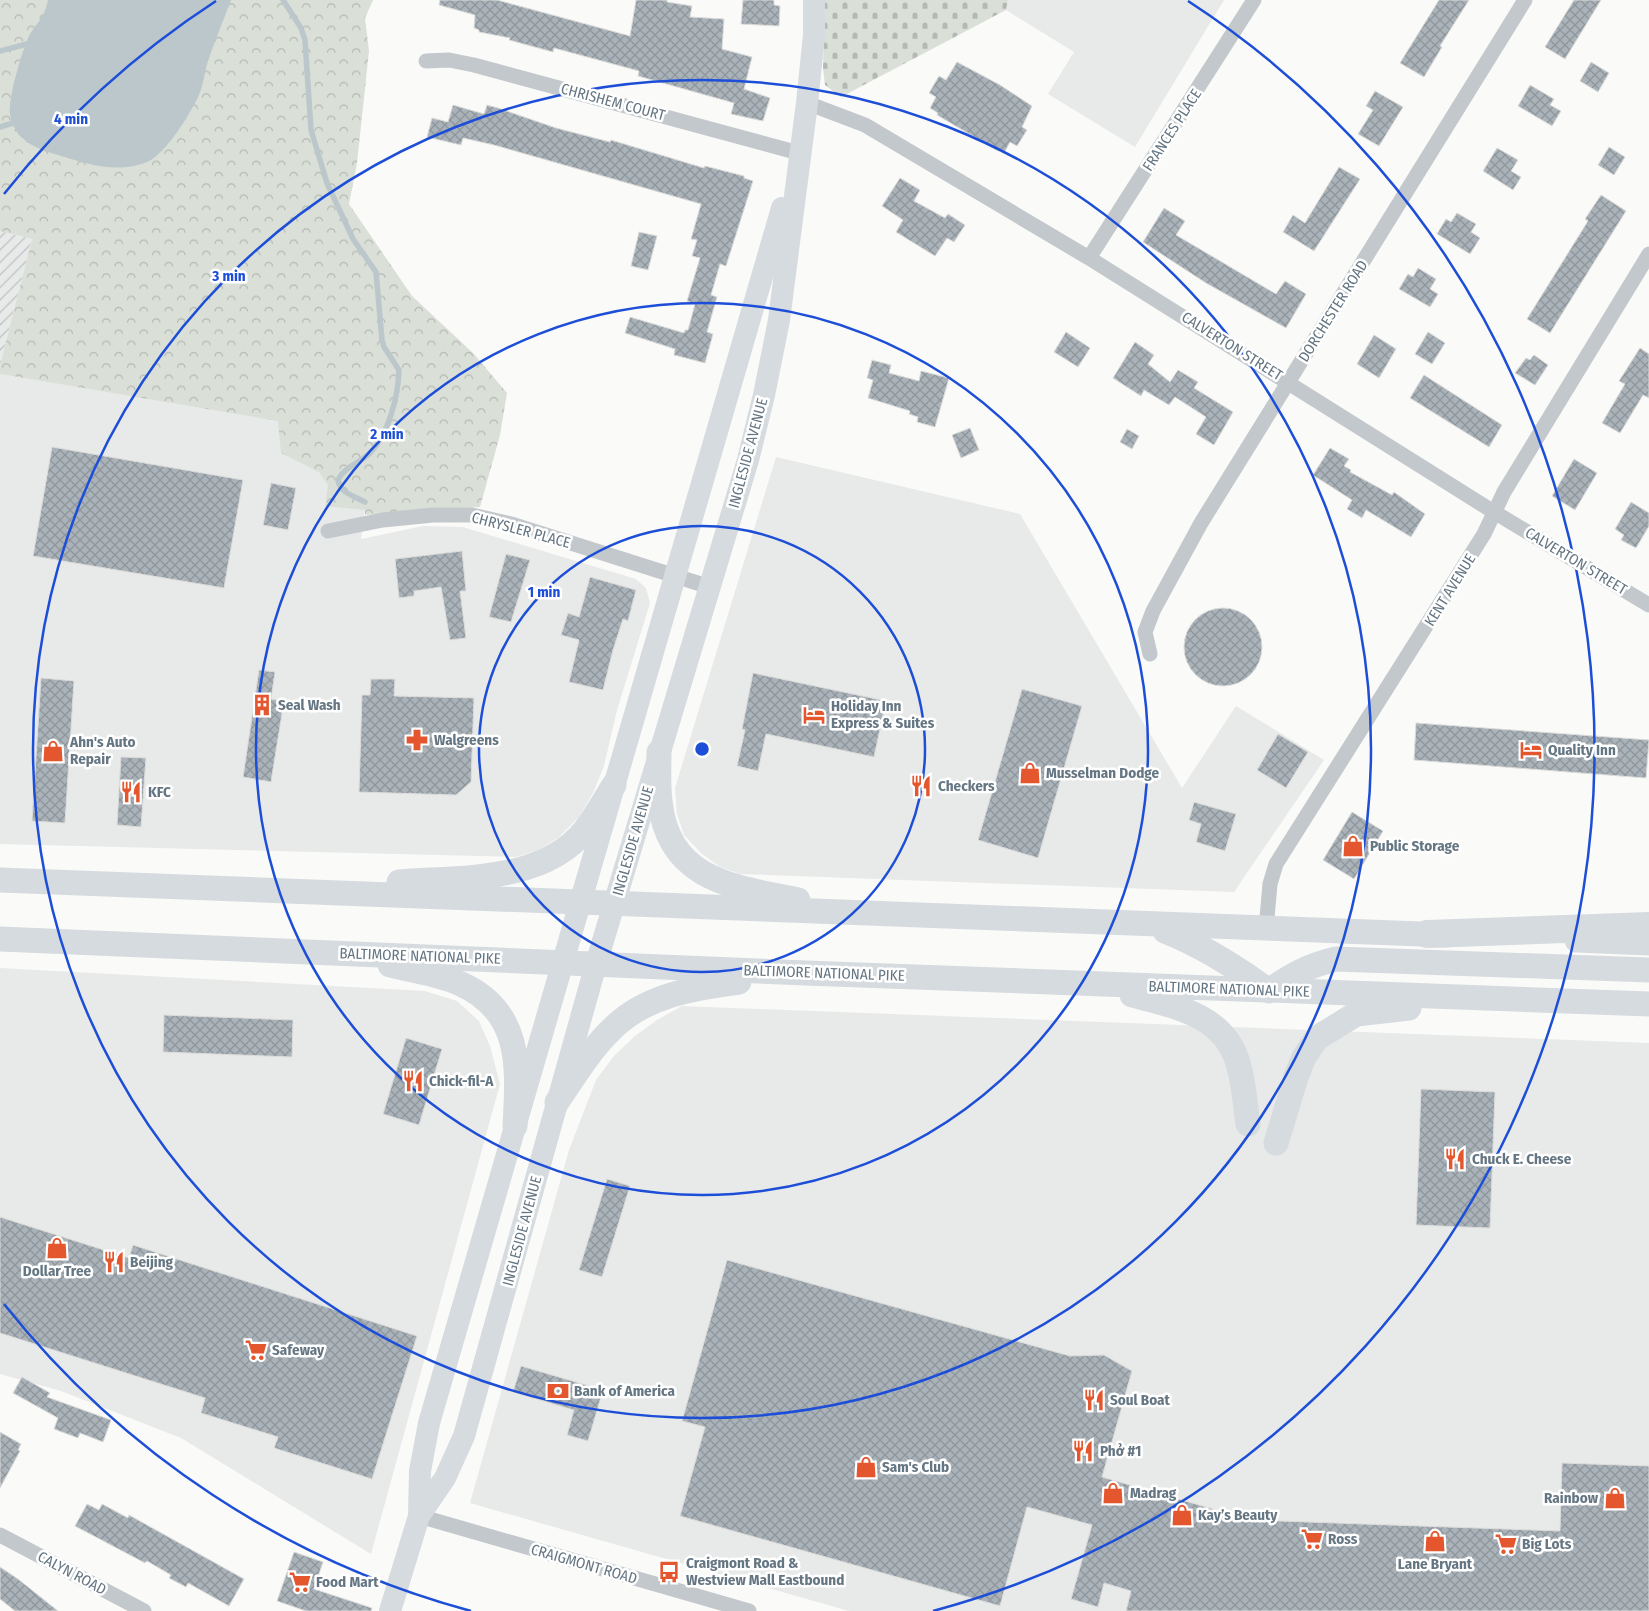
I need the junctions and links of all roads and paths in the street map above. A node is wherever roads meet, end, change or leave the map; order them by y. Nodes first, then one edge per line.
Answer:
1 (814, 0) edge
2 (1254, 0) edge
3 (1525, 0) edge
4 (426, 60) dead end
5 (807, 103) junction
6 (799, 153) junction
7 (1649, 254) edge
8 (1089, 258) junction
9 (1289, 382) junction
10 (1494, 512) junction
11 (328, 531) dead end
12 (675, 576) junction
13 (710, 587) junction
14 (1649, 605) edge
15 (1150, 654) dead end
16 (659, 752) junction
17 (614, 785) junction
18 (0, 880) edge
19 (287, 891) junction
20 (581, 903) junction
21 (614, 904) junction
22 (869, 914) junction
23 (1149, 925) junction
24 (1649, 926) edge
25 (1266, 929) junction
26 (1427, 934) junction
27 (0, 939) edge
28 (1649, 943) edge
29 (347, 953) junction
30 (562, 962) junction
31 (596, 964) junction
32 (1649, 970) edge
33 (806, 973) junction
34 (1086, 982) junction
35 (1269, 990) junction
36 (1481, 998) junction
37 (1649, 1004) edge
38 (557, 1102) junction
39 (1248, 1124) dead end
40 (515, 1126) junction
41 (1276, 1144) dead end
42 (420, 1516) junction
43 (0, 1535) edge
44 (144, 1611) edge
45 (390, 1611) edge
46 (749, 1611) edge

1 - 5 main road, INGLESIDE AVENUE
2 - 8 street, FRANCES PLACE
3 - 9 street, DORCHESTER ROAD
4 - 6 street, CHRISHEM COURT
5 - 6 main road, INGLESIDE AVENUE
5 - 8 street, CALVERTON STREET
6 - 12 main road, INGLESIDE AVENUE
6 - 13 main road, INGLESIDE AVENUE
7 - 10 street, KENT AVENUE
8 - 9 street, CALVERTON STREET
9 - 10 street, CALVERTON STREET
9 - 15 street, DORCHESTER ROAD
10 - 14 street, CALVERTON STREET
10 - 25 street, KENT AVENUE
11 - 12 street, CHRYSLER PLACE
12 - 13 street, CHRYSLER PLACE
12 - 17 main road, INGLESIDE AVENUE
13 - 16 main road, INGLESIDE AVENUE
16 - 21 main road, INGLESIDE AVENUE
16 - 22 main road
17 - 19 main road
17 - 20 main road, INGLESIDE AVENUE
18 - 19 main road
19 - 20 main road
20 - 21 main road
20 - 30 main road, INGLESIDE AVENUE
21 - 22 main road
21 - 31 main road, INGLESIDE AVENUE
22 - 23 main road
23 - 25 main road
23 - 35 main road
24 - 26 highway
25 - 26 main road
26 - 28 main road
27 - 29 main road, BALTIMORE NATIONAL PIKE
29 - 30 main road, BALTIMORE NATIONAL PIKE
29 - 40 main road
30 - 31 main road, BALTIMORE NATIONAL PIKE
30 - 40 main road, INGLESIDE AVENUE
31 - 33 main road, BALTIMORE NATIONAL PIKE
31 - 38 main road, INGLESIDE AVENUE
32 - 35 main road
33 - 34 main road, BALTIMORE NATIONAL PIKE
33 - 38 main road
34 - 35 main road, BALTIMORE NATIONAL PIKE
34 - 39 main road
35 - 36 main road, BALTIMORE NATIONAL PIKE
36 - 37 main road, BALTIMORE NATIONAL PIKE
36 - 41 main road
38 - 42 main road, INGLESIDE AVENUE
40 - 42 main road, INGLESIDE AVENUE
42 - 45 main road, INGLESIDE AVENUE
42 - 46 street, CRAIGMONT ROAD
43 - 44 street, CALYN ROAD

